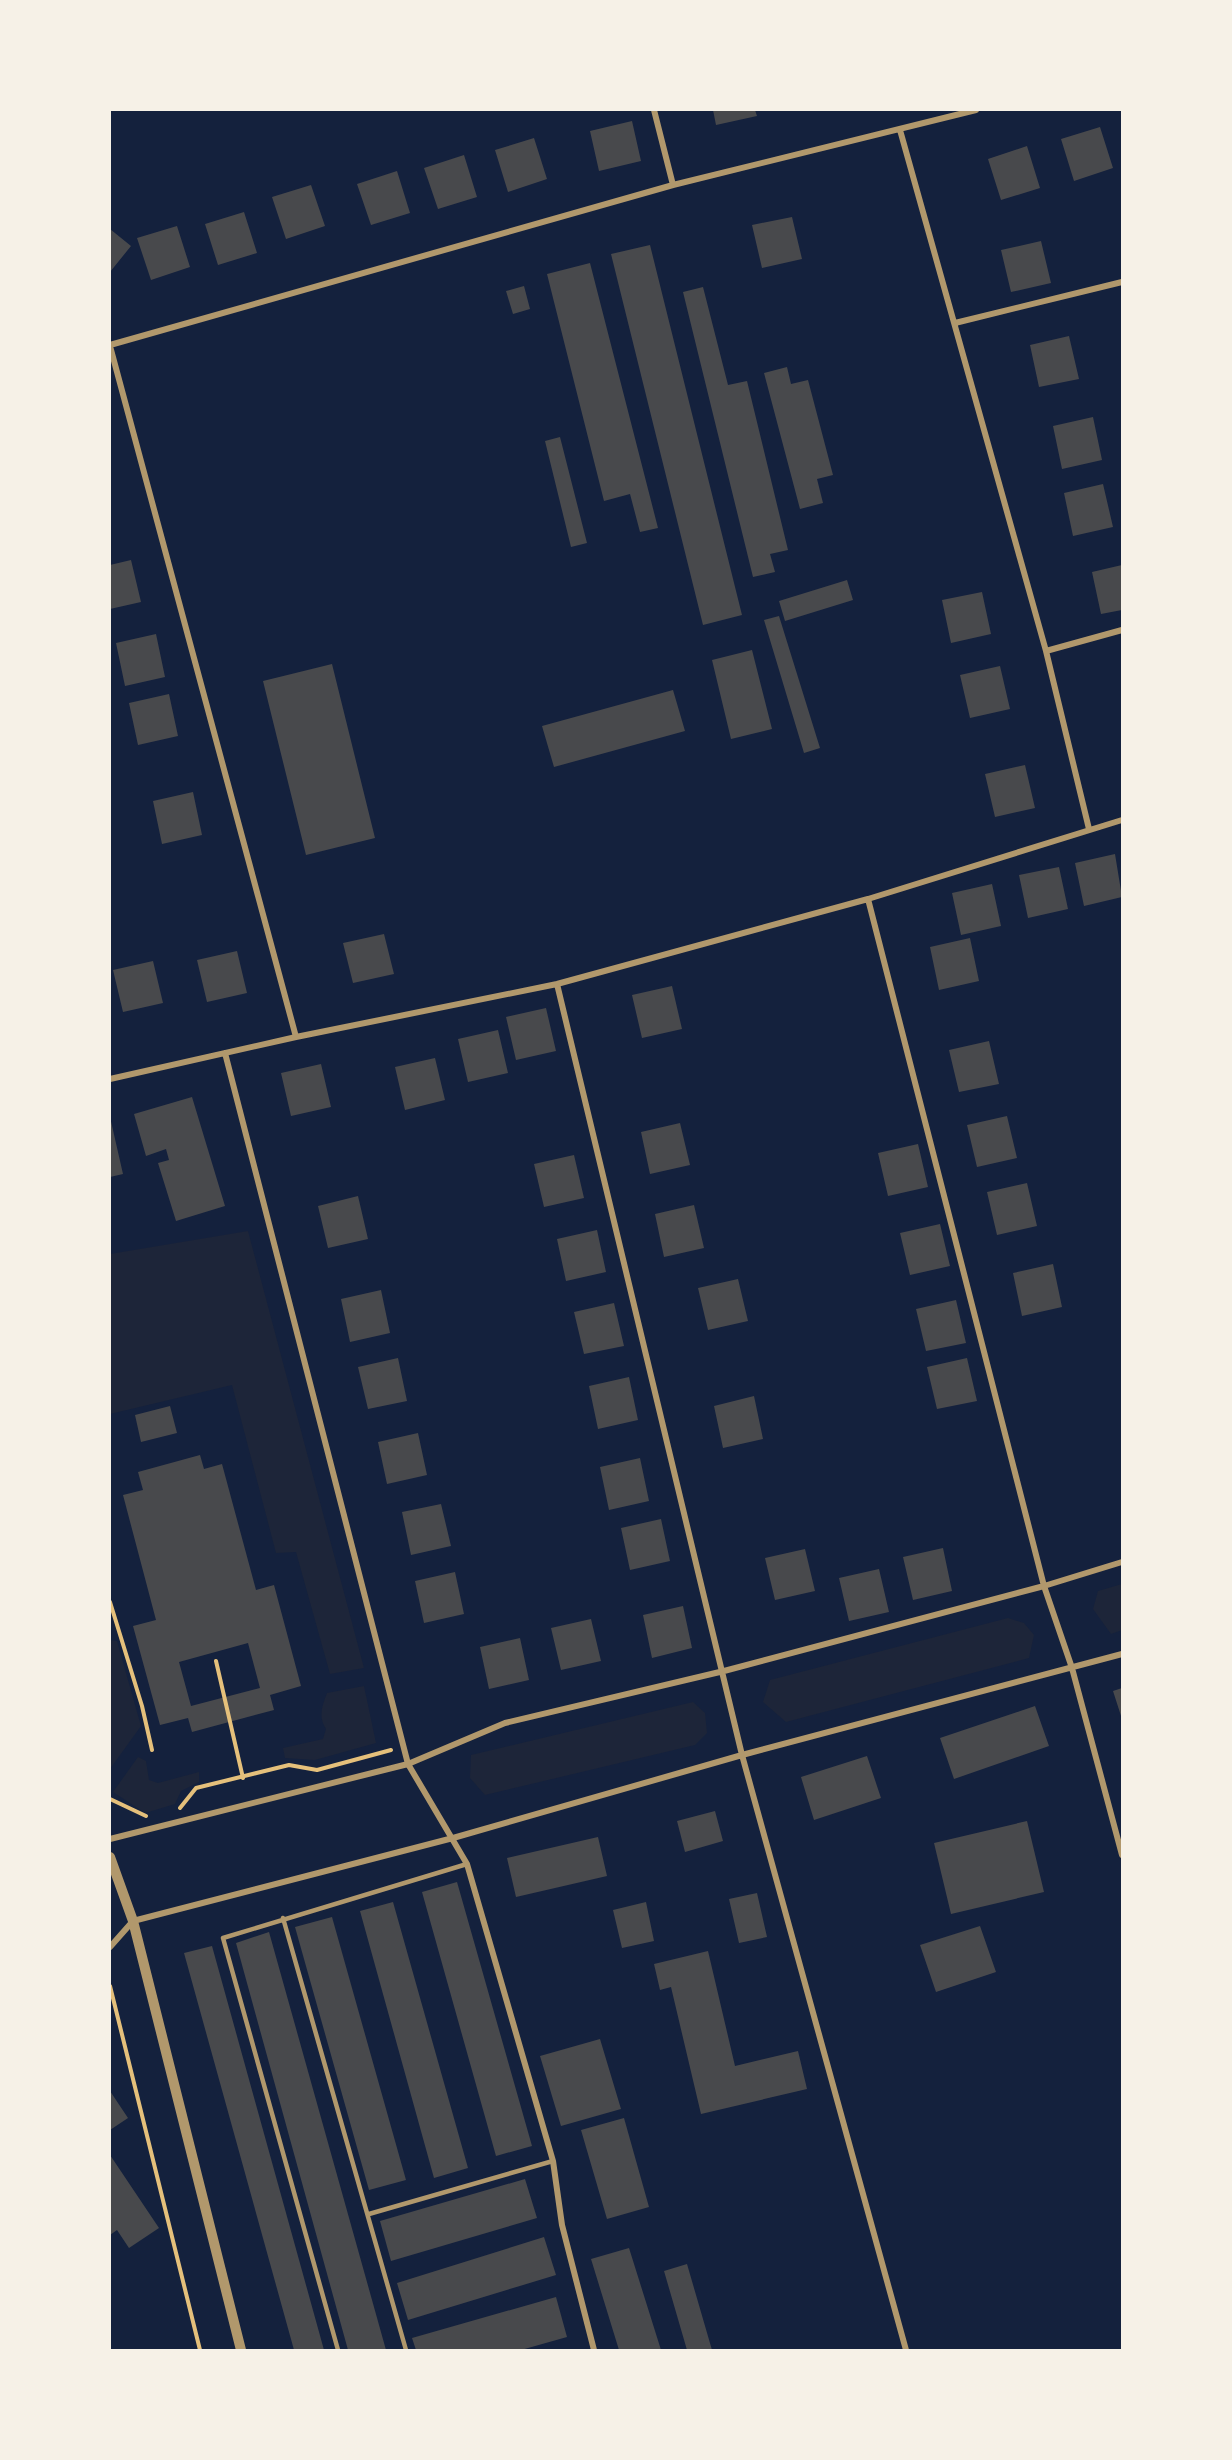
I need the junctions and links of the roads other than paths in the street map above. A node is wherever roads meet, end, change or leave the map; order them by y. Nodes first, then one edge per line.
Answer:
1 (654, 110) edge
2 (975, 110) edge
3 (900, 130) junction
4 (673, 185) junction
5 (1122, 282) edge
6 (955, 323) junction
7 (110, 345) edge
8 (1122, 630) edge
9 (1046, 651) junction
10 (1122, 820) edge
11 (1089, 829) junction
12 (868, 899) junction
13 (557, 984) junction
14 (296, 1037) junction
15 (225, 1053) junction
16 (110, 1077) edge
17 (1122, 1562) edge
18 (1044, 1586) junction
19 (1122, 1654) edge
20 (1072, 1668) junction
21 (724, 1671) junction
22 (742, 1755) junction
23 (408, 1764) junction
24 (453, 1838) junction
25 (110, 1839) edge
26 (1122, 1855) edge
27 (110, 1857) edge
28 (467, 1864) junction
29 (283, 1918) junction
30 (133, 1921) junction
31 (110, 1947) edge
32 (553, 2161) junction
33 (369, 2214) junction
34 (241, 2350) edge
35 (338, 2350) edge
36 (406, 2350) edge
37 (594, 2350) edge
38 (906, 2350) edge

1 - 4 street
2 - 3 street
3 - 4 street
3 - 6 street
4 - 7 street
5 - 6 street
6 - 9 street
7 - 14 street
8 - 9 street
9 - 11 street
10 - 11 street
11 - 12 street
12 - 13 street
12 - 18 street
13 - 14 street
13 - 21 street
14 - 15 street
15 - 16 street
15 - 23 street
17 - 18 street
18 - 20 street
18 - 21 street
19 - 20 street
20 - 22 street
20 - 26 street
21 - 22 street
21 - 23 street
22 - 24 street
22 - 38 street
23 - 24 street
23 - 25 street
24 - 28 street
24 - 30 street
27 - 30 street
28 - 29 lane
28 - 32 street
29 - 33 lane
29 - 35 lane
30 - 31 street
30 - 34 street
32 - 33 lane
32 - 37 street
33 - 36 lane

